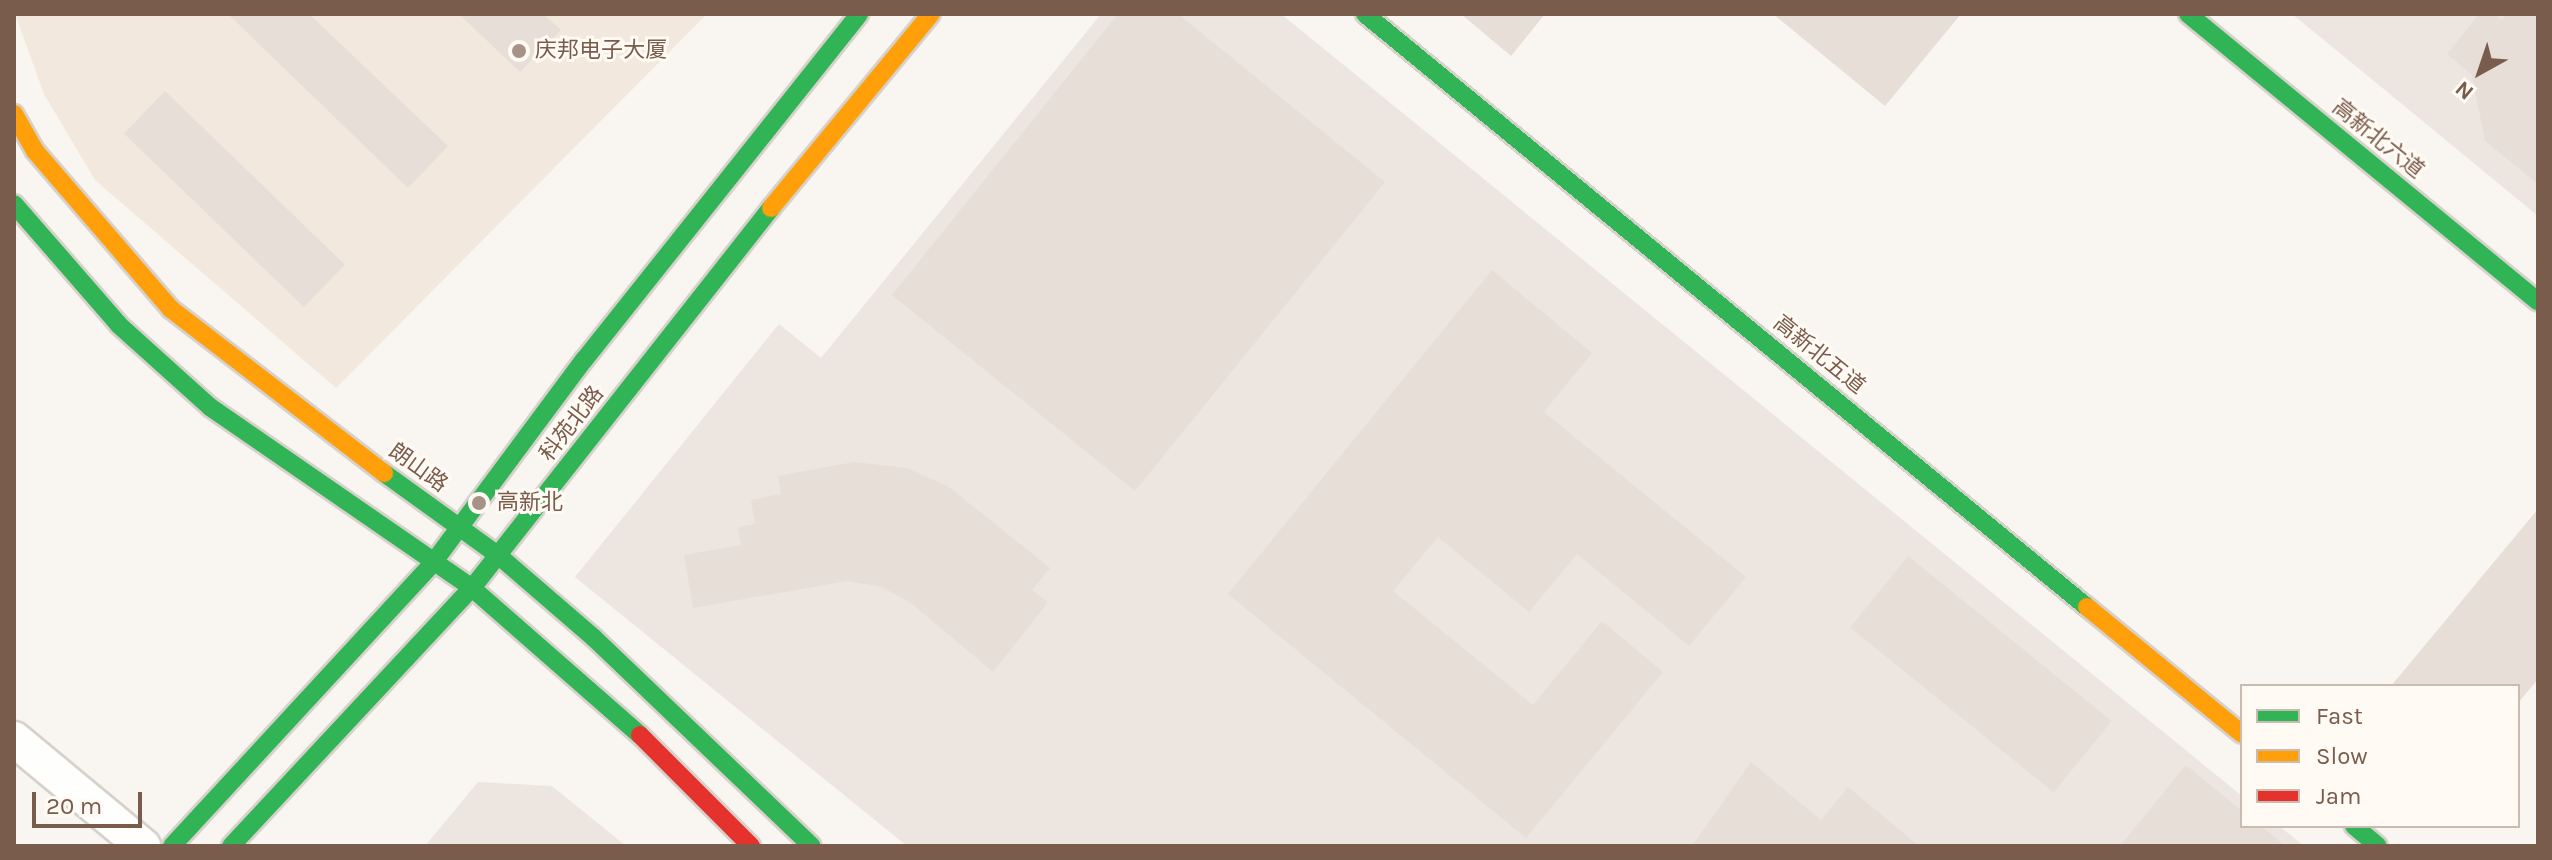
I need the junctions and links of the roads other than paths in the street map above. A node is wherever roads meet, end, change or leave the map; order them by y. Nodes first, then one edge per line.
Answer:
1 (859, 14) edge
2 (931, 14) edge
3 (1365, 14) edge
4 (2188, 14) edge
5 (14, 114) edge
6 (14, 204) edge
7 (2538, 302) edge
8 (458, 528) junction
9 (499, 556) junction
10 (433, 563) junction
11 (472, 588) junction
12 (2240, 732) edge
13 (14, 739) edge
14 (2356, 828) edge
15 (143, 846) edge
16 (172, 846) edge
17 (231, 846) edge
18 (751, 846) edge
19 (812, 846) edge
20 (2378, 846) edge

1 - 8 main road, 科苑北路
2 - 9 main road, 科苑北路
3 - 12 main road, 高新北五道
4 - 7 main road, 高新北六道
5 - 8 main road, 朗山路
6 - 10 main road
8 - 9 main road, 朗山路
8 - 10 main road, 科苑北路
9 - 11 main road, 科苑北路
9 - 19 main road, 朗山路
10 - 11 main road
10 - 16 main road, 科苑北路
11 - 17 main road, 科苑北路
11 - 18 main road
13 - 15 street
14 - 20 main road

